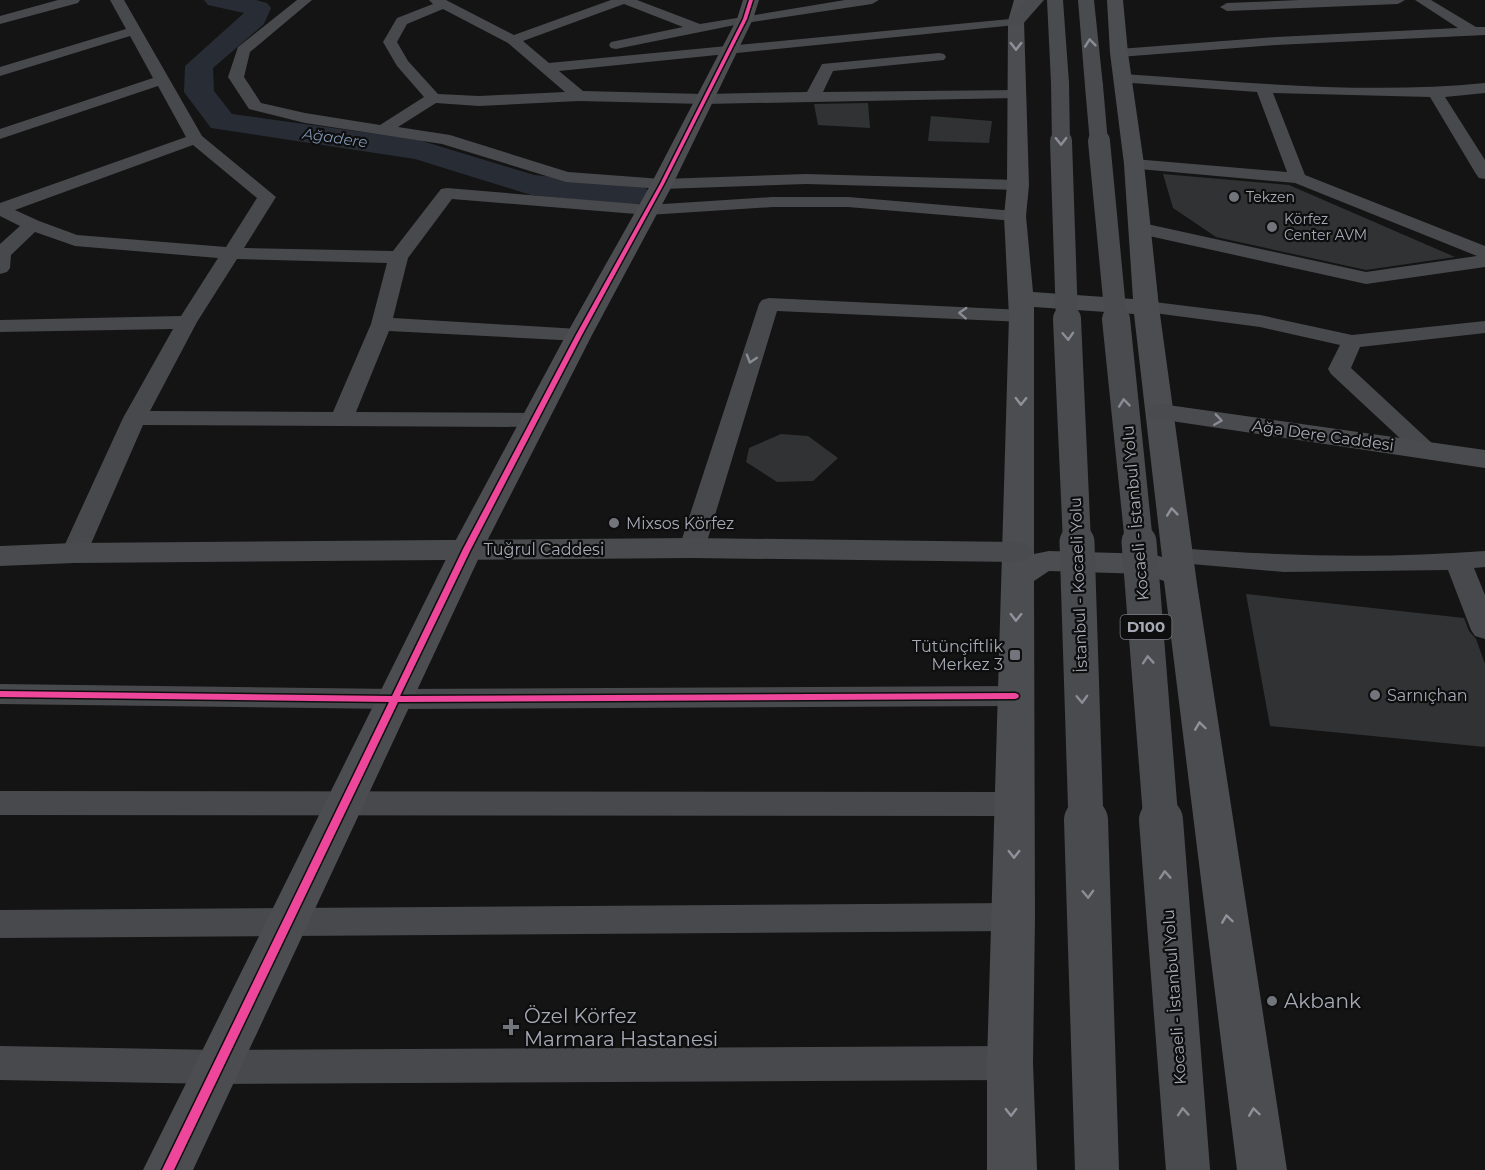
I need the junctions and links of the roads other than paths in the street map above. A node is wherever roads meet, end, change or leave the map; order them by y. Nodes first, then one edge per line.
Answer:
1 (73, 0) edge
2 (117, 0) edge
3 (624, 0) edge
4 (1022, 0) edge
5 (1036, 0) edge
6 (1055, 0) edge
7 (1086, 0) edge
8 (1115, 0) edge
9 (1398, 0) edge
10 (1422, 0) edge
11 (301, 1) edge
12 (863, 1) edge
13 (440, 2) edge
14 (1226, 3) edge
15 (748, 10) edge
16 (0, 20) edge
17 (1016, 21) junction
18 (951, 26) junction
19 (699, 28) junction
20 (134, 31) junction
21 (1481, 33) edge
22 (513, 40) junction
23 (1276, 41) junction
24 (730, 48) junction
25 (939, 57) junction
26 (542, 64) junction
27 (0, 72) edge
28 (1112, 73) junction
29 (162, 80) junction
30 (1263, 88) junction
31 (1485, 88) edge
32 (956, 93) junction
33 (1016, 93) junction
34 (1436, 93) junction
35 (579, 96) junction
36 (813, 96) junction
37 (432, 98) junction
38 (704, 99) junction
39 (383, 130) junction
40 (0, 134) edge
41 (195, 139) junction
42 (1466, 145) junction
43 (1485, 147) edge
44 (1134, 164) junction
45 (1485, 174) edge
46 (1298, 178) junction
47 (655, 197) junction
48 (1017, 201) junction
49 (0, 209) edge
50 (32, 225) junction
51 (1138, 228) junction
52 (231, 253) junction
53 (1485, 253) edge
54 (398, 257) junction
55 (1485, 261) edge
56 (0, 268) edge
57 (1146, 307) junction
58 (1021, 308) junction
59 (187, 322) junction
60 (381, 324) junction
61 (1485, 327) edge
62 (1, 328) edge
63 (579, 335) junction
64 (1352, 341) junction
65 (1161, 412) junction
66 (135, 418) junction
67 (342, 419) junction
68 (534, 420) junction
69 (1427, 451) junction
70 (1485, 459) edge
71 (692, 548) junction
72 (467, 549) junction
73 (74, 553) junction
74 (0, 556) edge
75 (1472, 560) edge
76 (1017, 565) junction
77 (1179, 570) junction
78 (1485, 630) edge
79 (0, 694) edge
80 (1015, 696) junction
81 (395, 699) junction
82 (0, 803) edge
83 (345, 803) junction
84 (1014, 804) junction
85 (1014, 917) junction
86 (288, 921) junction
87 (0, 924) edge
88 (0, 1063) edge
89 (1010, 1063) junction
90 (217, 1067) junction
91 (168, 1170) edge
92 (1012, 1170) edge
93 (1097, 1170) edge
94 (1188, 1170) edge
95 (1262, 1170) edge

1 - 16 street
2 - 20 street
3 - 19 street
3 - 22 street
4 - 17 main road
5 - 17 main road
6 -> 93 main road, İstanbul - Kocaeli Yolu, bridge
28 -> 7 main road, Kocaeli - İstanbul Yolu / D100
8 - 28 main road
9 - 14 street
10 - 21 street
11 - 39 street
12 - 15 street
13 - 22 street
13 - 37 street
14 - 23 street
15 - 19 street
15 - 24 main road
17 - 18 street
17 -> 33 main road
18 - 24 street
18 - 25 street
19 - 26 street
20 - 27 street
20 - 29 street
21 - 23 street
22 - 26 street
23 - 28 street
24 - 26 street
24 - 38 main road
25 - 32 street
25 - 36 street
26 - 35 street
28 - 30 street
28 - 44 main road
94 -> 28 main road, Kocaeli - İstanbul Yolu / D100, bridge
29 - 40 street
29 - 41 street
30 - 34 street
30 - 46 street
31 - 34 street
32 - 33 street
32 - 36 street
33 - 48 main road
34 - 42 street
35 - 37 street
35 - 38 street
36 - 38 street
37 - 39 street
38 - 47 main road
39 - 47 street
41 - 49 street
41 - 52 street
42 - 43 street
42 - 45 street
44 - 46 street
44 - 51 main road
46 - 53 street
47 - 48 street
47 - 48 street
47 - 54 street
47 - 63 main road
48 - 58 main road
49 - 50 street
50 - 52 street
50 - 56 street
51 - 55 street
51 - 57 main road
52 - 54 street
52 - 59 street
54 - 60 street
57 - 58 main road
57 - 64 street
57 - 65 main road
58 -> 71 street
58 -> 76 main road
59 - 62 street
59 - 66 street
60 - 63 street
60 - 67 street
61 - 64 street
63 - 68 main road
64 - 69 street
65 -> 69 main road, Ağa Dere Caddesi
77 -> 65 main road
66 - 67 street
66 - 73 street
67 - 68 street
68 - 72 main road
69 - 70 main road, Ağa Dere Caddesi
71 - 72 main road, Tuğrul Caddesi
71 - 76 main road, Tuğrul Caddesi
72 - 73 main road, Tuğrul Caddesi
72 - 81 main road
73 - 74 main road, Tuğrul Caddesi
75 - 77 street
75 - 78 street
76 - 77 main road
76 -> 80 main road
95 -> 77 main road
79 - 81 street
80 - 81 street
80 - 84 main road
81 - 83 main road
82 - 83 street
83 - 84 street
83 - 86 main road
84 -> 85 main road
85 - 86 street
85 - 89 main road
86 - 87 street
86 - 90 main road
88 - 90 street
89 - 90 street
89 -> 92 main road
90 - 91 main road

